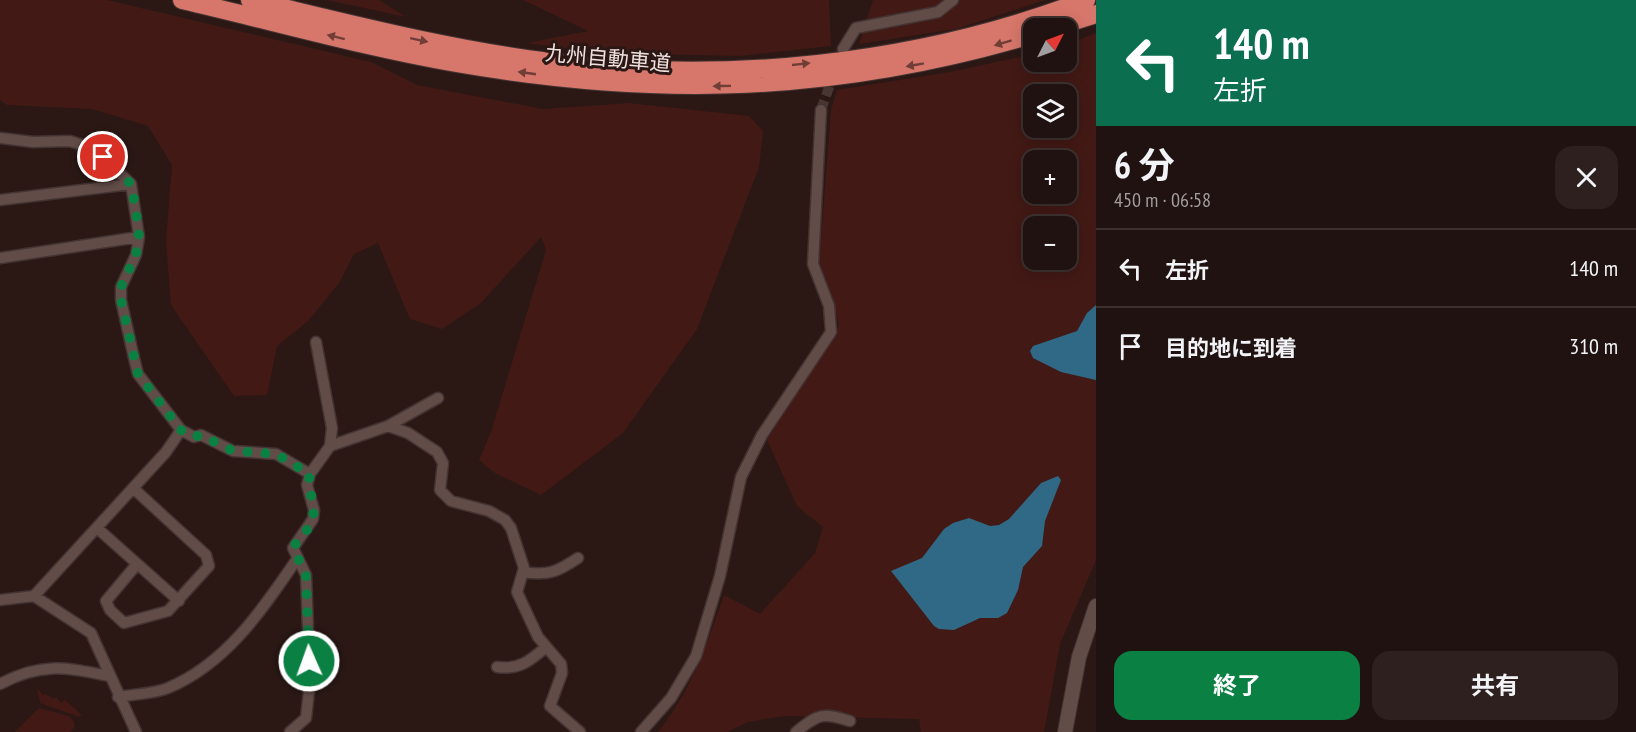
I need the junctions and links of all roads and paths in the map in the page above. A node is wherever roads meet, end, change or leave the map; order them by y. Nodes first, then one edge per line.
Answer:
1 (182, 0) edge
2 (953, 0) edge
3 (1086, 0) edge
4 (256, 7) edge
5 (1096, 14) edge
6 (1077, 20) edge
7 (1023, 36) edge
8 (970, 44) junction
9 (843, 49) dead end
10 (821, 110) tunnel mouth
11 (0, 138) edge
12 (131, 184) junction
13 (0, 200) edge
14 (139, 237) junction
15 (0, 258) edge
16 (316, 342) dead end
17 (438, 398) dead end
18 (388, 426) junction
19 (181, 430) junction
20 (330, 446) junction
21 (310, 474) junction
22 (133, 488) junction
23 (97, 528) junction
24 (578, 558) dead end
25 (297, 559) junction
26 (137, 564) junction
27 (523, 572) junction
28 (34, 596) junction
29 (0, 600) edge
30 (178, 601) junction
31 (1096, 606) edge
32 (546, 647) junction
33 (497, 667) dead end
34 (109, 676) junction
35 (0, 684) edge
36 (118, 697) junction
37 (850, 721) dead end
38 (136, 732) edge
39 (290, 732) edge
40 (580, 732) edge
41 (641, 732) edge
42 (796, 732) edge
43 (1065, 732) edge

1 - 4 highway, 九州自動車道
2 - 9 street
3 - 8 highway, 九州自動車道
4 - 8 highway, 九州自動車道
5 - 6 highway
7 -> 8 highway, 九州自動車道
10 - 41 street
11 - 12 street
12 - 13 street
12 - 14 street
14 - 15 street
14 - 19 street
16 - 20 street
17 - 18 street
18 - 20 street
18 - 27 street
19 - 21 street
19 - 22 street
20 - 21 street
21 - 25 street
22 - 23 street
22 - 30 street
23 - 26 street
23 - 28 street
24 - 27 street
25 - 36 street
25 - 39 street
26 - 30 street
26 - 30 street
27 - 32 street
28 - 29 street
28 - 34 street
31 - 43 street
32 - 33 street
32 - 40 street
34 - 35 street
34 - 36 street
36 - 38 street
37 - 42 street

